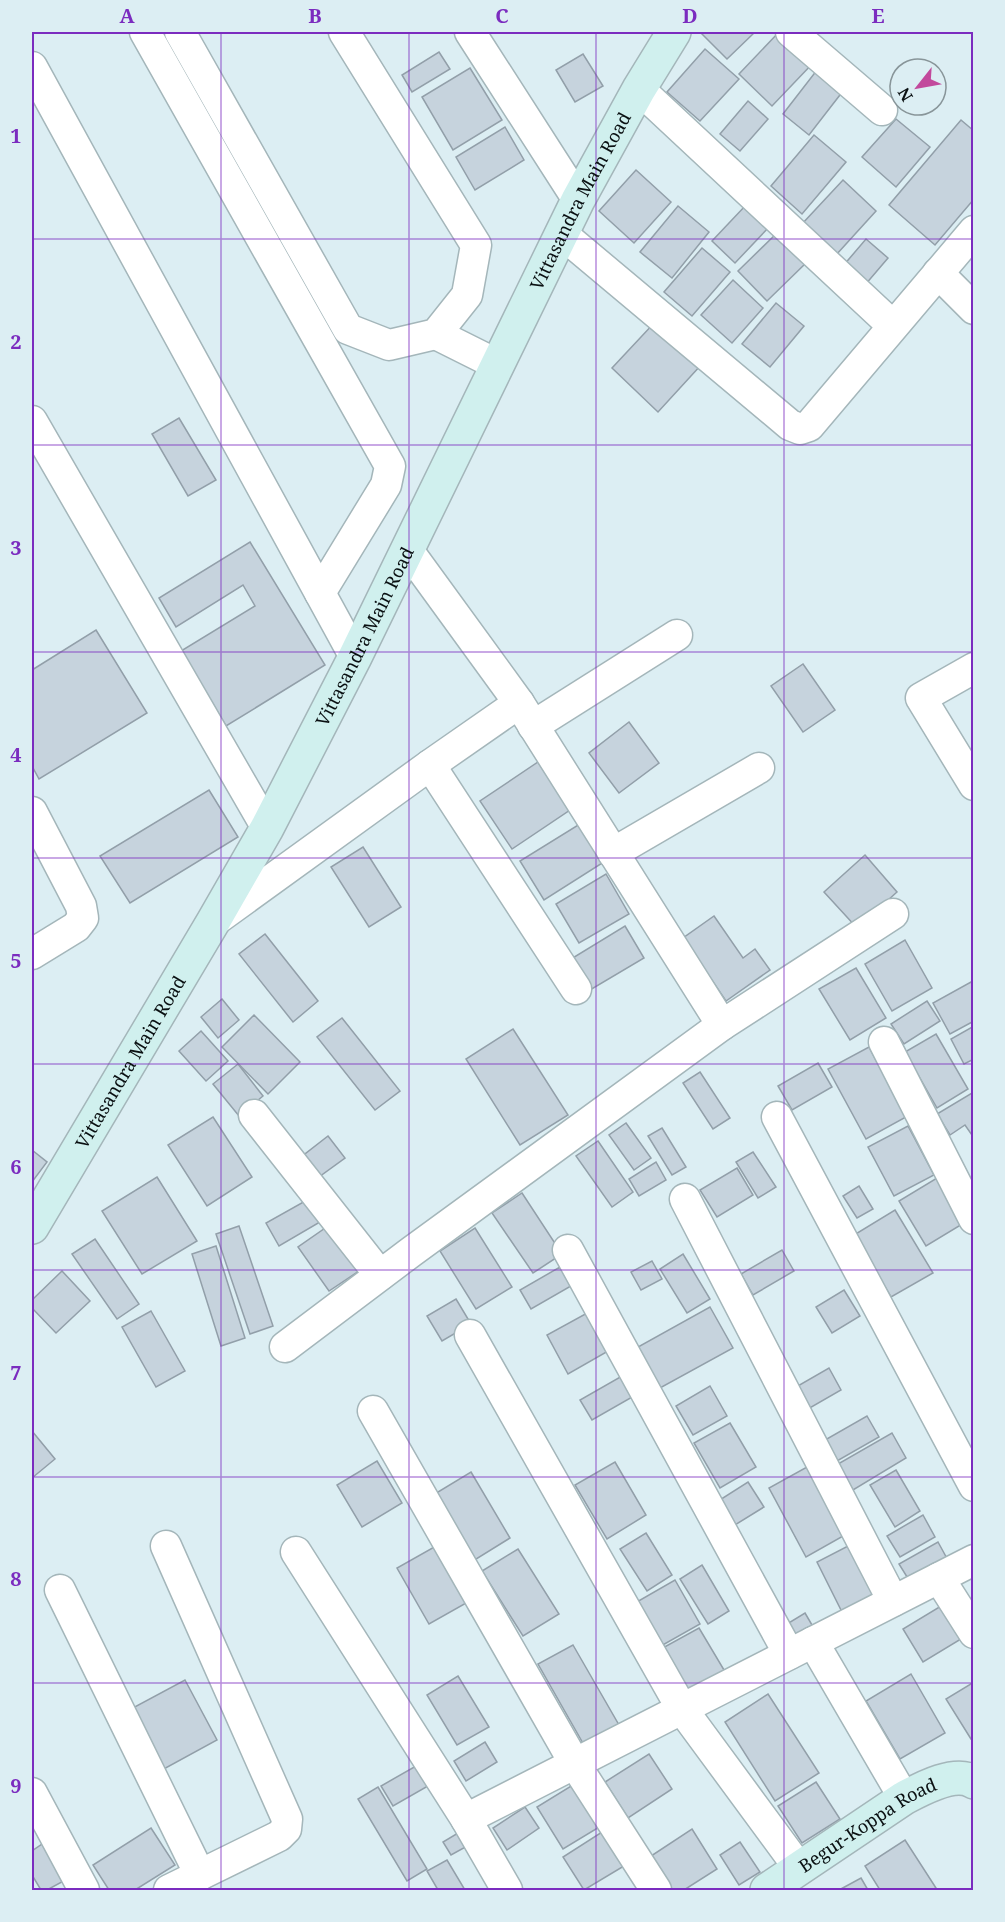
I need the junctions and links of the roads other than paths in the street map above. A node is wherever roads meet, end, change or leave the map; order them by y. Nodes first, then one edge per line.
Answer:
1 (145, 32) edge
2 (180, 32) edge
3 (344, 32) edge
4 (470, 32) edge
5 (791, 32) edge
6 (669, 34) edge
7 (32, 67) edge
8 (639, 89) junction
9 (882, 110) dead end
10 (578, 200) junction
11 (974, 231) edge
12 (561, 234) junction
13 (938, 273) junction
14 (974, 309) edge
15 (893, 326) junction
16 (436, 334) junction
17 (498, 365) junction
18 (32, 421) edge
19 (407, 549) junction
20 (320, 593) junction
21 (677, 635) dead end
22 (355, 657) junction
23 (974, 668) edge
24 (526, 714) junction
25 (430, 765) junction
26 (759, 768) dead end
27 (974, 785) edge
28 (32, 812) edge
29 (267, 828) junction
30 (613, 853) junction
31 (893, 914) dead end
32 (213, 922) junction
33 (32, 954) edge
34 (576, 989) dead end
35 (722, 1025) junction
36 (884, 1042) dead end
37 (254, 1115) dead end
38 (777, 1117) dead end
39 (685, 1200) dead end
40 (974, 1219) edge
41 (32, 1227) edge
42 (568, 1250) dead end
43 (380, 1275) junction
44 (470, 1335) dead end
45 (285, 1347) dead end
46 (373, 1411) dead end
47 (974, 1486) edge
48 (166, 1546) dead end
49 (296, 1552) dead end
50 (974, 1560) edge
51 (939, 1578) junction
52 (60, 1590) dead end
53 (893, 1601) junction
54 (974, 1633) edge
55 (801, 1648) junction
56 (682, 1708) junction
57 (575, 1764) junction
58 (972, 1779) edge
59 (32, 1793) edge
60 (904, 1798) junction
61 (466, 1819) junction
62 (798, 1868) junction
63 (200, 1875) junction
64 (84, 1890) edge
65 (169, 1890) edge
66 (507, 1890) edge
67 (656, 1890) edge
68 (767, 1890) edge

1 - 20 street
2 - 16 street
3 - 16 street
4 - 10 street
5 - 9 street
6 - 8 street, Vittasandra Main Road
7 - 20 street
8 - 10 street, Vittasandra Main Road
8 - 15 street
10 - 12 street, Vittasandra Main Road
11 - 13 street
12 - 15 street
12 - 17 street, Vittasandra Main Road
13 - 14 street
13 - 15 street
16 - 17 street
17 - 19 street, Vittasandra Main Road
18 - 29 street
19 - 22 street, Vittasandra Main Road
19 - 24 street
20 - 22 street
21 - 24 street
22 - 29 street, Vittasandra Main Road
23 - 27 street
24 - 25 street
24 - 30 street
25 - 32 street
25 - 34 street
26 - 30 street
28 - 33 street
29 - 32 street, Vittasandra Main Road
30 - 35 street
31 - 35 street
32 - 41 street, Vittasandra Main Road
35 - 43 street
36 - 40 street
37 - 43 street
38 - 47 street
39 - 53 street
42 - 55 street
43 - 45 street
44 - 56 street
46 - 57 street
48 - 63 street
49 - 61 street
50 - 51 street
51 - 53 street
51 - 54 street
52 - 63 street
53 - 55 street
55 - 56 street
55 - 60 street
56 - 57 street
56 - 62 street
57 - 61 street
57 - 67 street
58 - 60 street, Begur-Koppa Road
59 - 64 street
60 - 62 street, Begur-Koppa Road
61 - 66 street
62 - 68 street, Begur-Koppa Road
63 - 65 street

